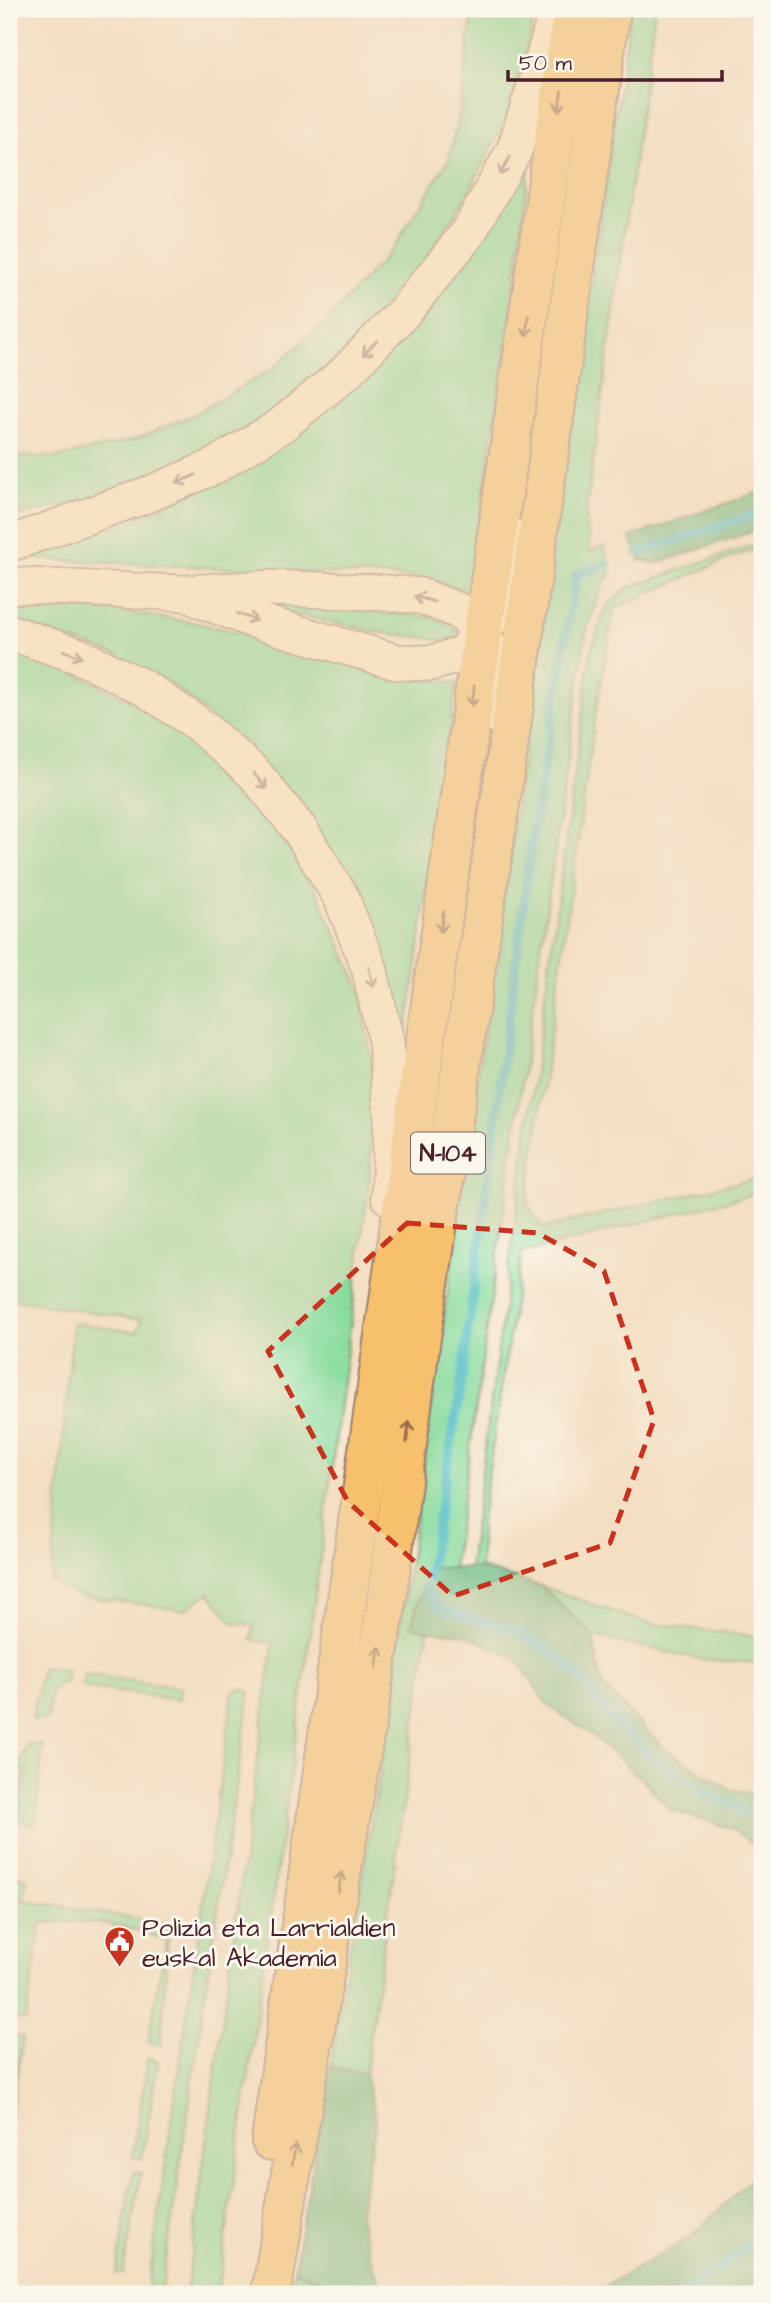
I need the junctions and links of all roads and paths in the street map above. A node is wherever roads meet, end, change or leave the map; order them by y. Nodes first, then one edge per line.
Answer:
1 (557, 9) edge
2 (573, 9) edge
3 (611, 9) edge
4 (558, 384) junction
5 (9, 544) edge
6 (9, 585) edge
7 (183, 593) junction
8 (9, 632) edge
9 (482, 632) junction
10 (506, 763) junction
11 (386, 1319) junction
12 (249, 2294) edge
13 (271, 2294) edge

1 -> 5 main road
2 -> 9 main road, N-104
3 - 4 main road, N-104
4 - 9 main road
4 - 10 main road, N-104
6 - 7 main road
9 -> 7 main road
7 -> 9 main road
8 -> 11 main road
9 - 10 main road
9 -> 11 main road, N-104
13 -> 10 main road, N-104
11 - 12 main road, N-104

